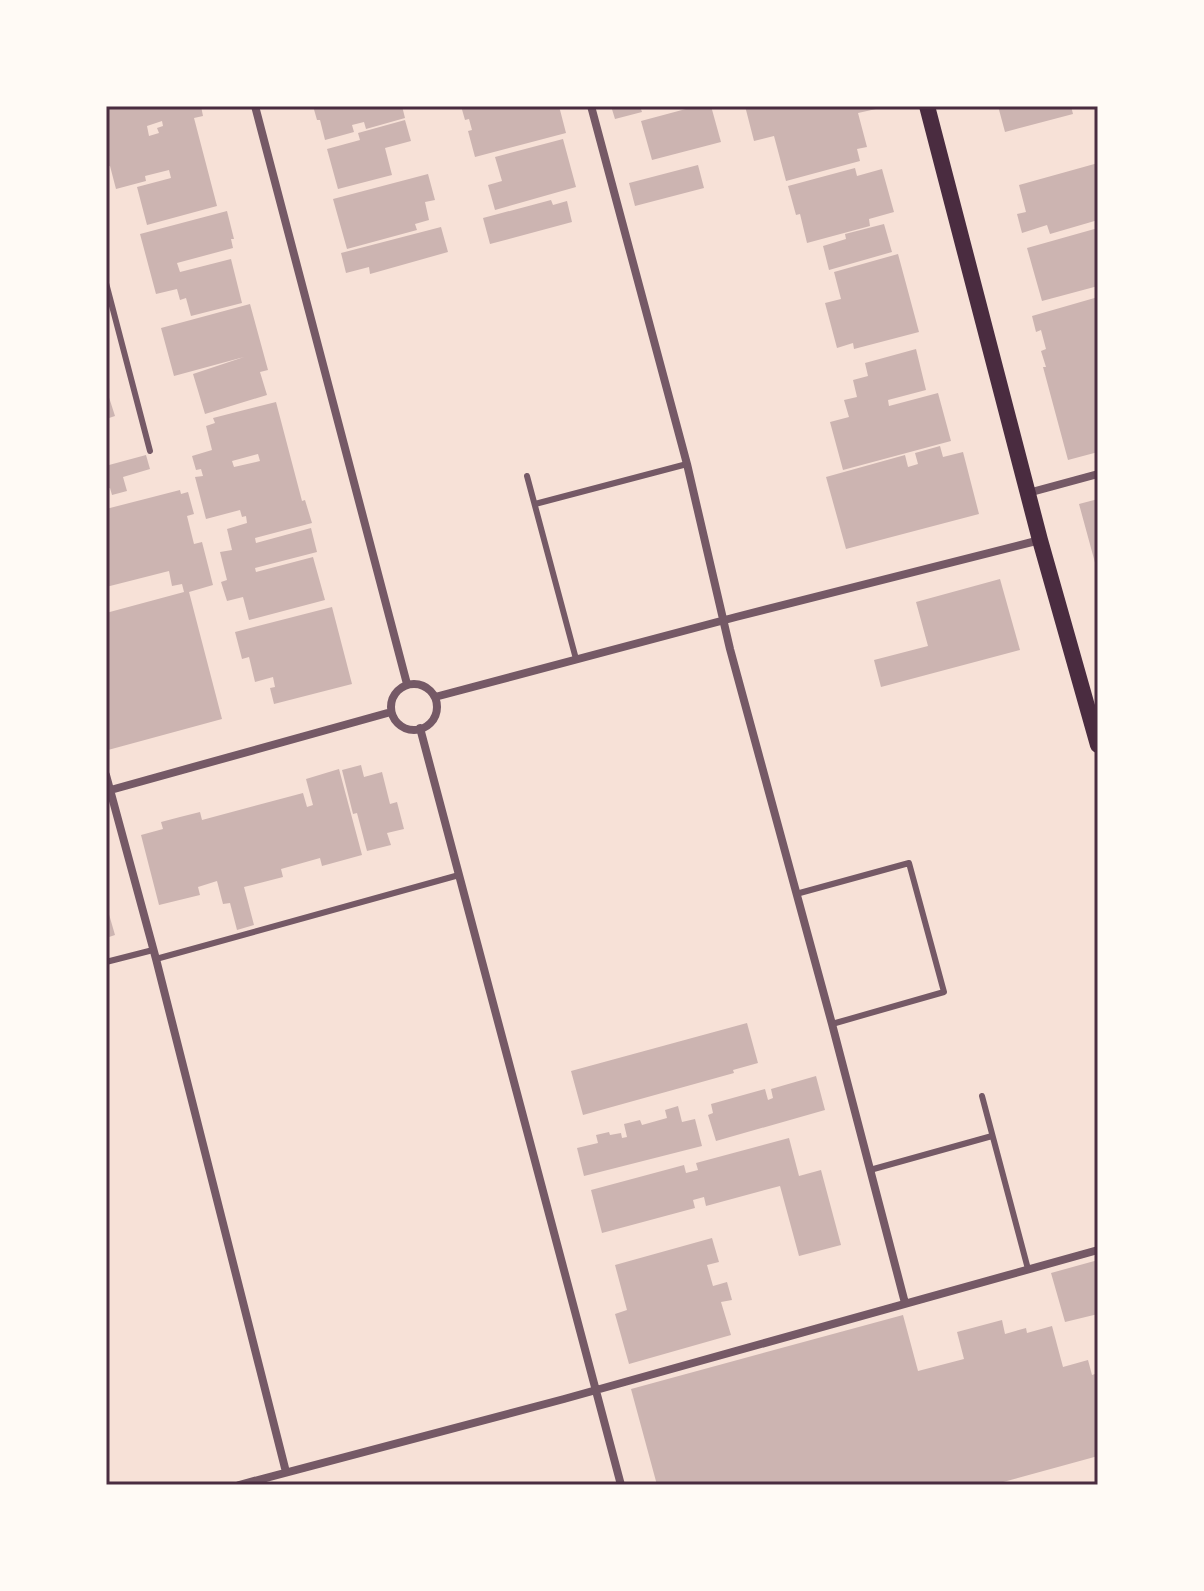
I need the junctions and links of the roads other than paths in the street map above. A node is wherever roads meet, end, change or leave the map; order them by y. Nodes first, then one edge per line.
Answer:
1 (255, 106) edge
2 (591, 106) edge
3 (927, 106) edge
4 (106, 283) edge
5 (150, 451) dead end
6 (687, 464) junction
7 (1098, 474) edge
8 (527, 476) dead end
9 (1028, 493) junction
10 (535, 504) junction
11 (1040, 540) junction
12 (723, 621) junction
13 (576, 659) junction
14 (407, 684) junction
15 (435, 697) junction
16 (391, 712) junction
17 (420, 728) junction
18 (1098, 745) edge
19 (106, 775) edge
20 (109, 791) edge
21 (459, 875) junction
22 (796, 894) junction
23 (154, 954) junction
24 (106, 962) edge
25 (832, 1024) junction
26 (982, 1096) dead end
27 (992, 1136) junction
28 (870, 1170) junction
29 (1098, 1250) edge
30 (1028, 1269) junction
31 (905, 1303) junction
32 (596, 1390) junction
33 (286, 1472) junction
34 (239, 1485) edge
35 (621, 1485) edge

1 - 14 street
2 - 6 street
3 - 9 main road
4 - 5 lane
6 - 10 lane
6 - 12 street
7 - 9 street
8 - 10 lane
9 - 11 main road
10 - 13 lane
11 - 12 street
11 - 18 main road
12 - 13 street
12 - 22 street
13 - 15 street
14 - 15 street
14 - 16 street
15 - 17 street
16 - 17 street
16 - 20 street
17 - 21 street
19 - 20 street
20 - 23 street
21 - 23 lane
21 - 32 street
22 - 25 street
22 - 25 lane
23 - 24 lane
23 - 33 street
25 - 28 street
26 - 27 lane
27 - 28 lane
27 - 30 lane
28 - 31 street
29 - 30 street
30 - 31 street
31 - 32 street
32 - 33 street
32 - 35 street
33 - 34 street

